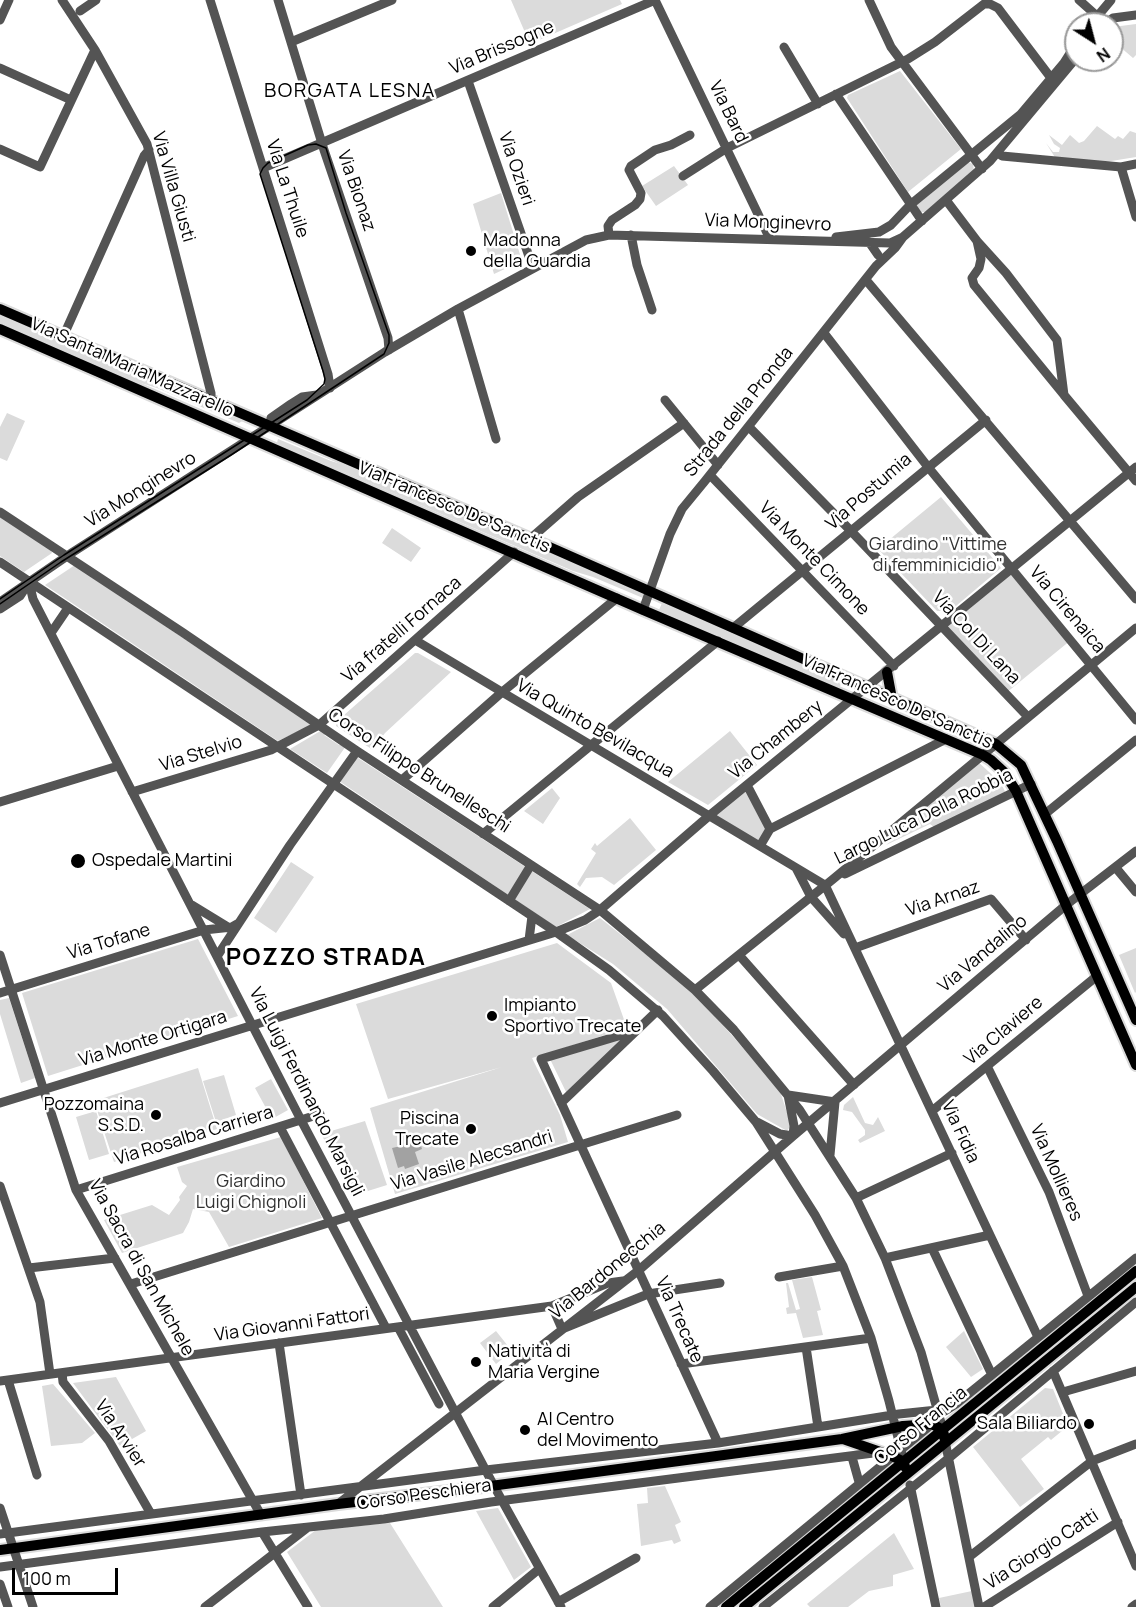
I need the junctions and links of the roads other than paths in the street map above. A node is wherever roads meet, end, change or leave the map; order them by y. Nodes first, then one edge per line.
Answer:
1 (9, 0) edge
2 (62, 0) edge
3 (96, 0) edge
4 (210, 0) edge
5 (278, 0) edge
6 (392, 0) edge
7 (655, 0) edge
8 (869, 0) edge
9 (1079, 0) edge
10 (1113, 0) edge
11 (80, 11) dead end
12 (1092, 12) edge
13 (1101, 12) edge
14 (1132, 15) edge
15 (0, 20) edge
16 (291, 42) junction
17 (783, 47) dead end
18 (95, 50) junction
19 (901, 61) junction
20 (1064, 63) edge
21 (0, 68) edge
22 (1065, 72) edge
23 (1051, 78) junction
24 (468, 81) junction
25 (836, 94) junction
26 (71, 100) junction
27 (818, 104) junction
28 (690, 135) dead end
29 (323, 143) junction
30 (727, 148) junction
31 (0, 149) edge
32 (149, 150) junction
33 (998, 153) junction
34 (972, 154) junction
35 (1136, 164) edge
36 (1121, 167) junction
37 (263, 168) junction
38 (982, 169) junction
39 (682, 176) dead end
40 (946, 200) junction
41 (909, 205) junction
42 (1136, 217) edge
43 (922, 220) junction
44 (891, 225) junction
45 (609, 235) junction
46 (631, 235) junction
47 (903, 237) junction
48 (770, 239) junction
49 (821, 240) junction
50 (977, 241) junction
51 (869, 242) junction
52 (883, 243) junction
53 (878, 255) junction
54 (876, 266) junction
55 (533, 268) junction
56 (866, 280) junction
57 (0, 309) edge
58 (458, 309) junction
59 (652, 310) dead end
60 (0, 329) edge
61 (824, 333) junction
62 (63, 337) junction
63 (389, 350) junction
64 (330, 388) junction
65 (319, 395) junction
66 (1064, 395) junction
67 (211, 400) junction
68 (665, 400) dead end
69 (986, 420) junction
70 (684, 423) junction
71 (270, 426) junction
72 (749, 427) junction
73 (252, 438) junction
74 (496, 439) dead end
75 (718, 465) junction
76 (928, 467) junction
77 (1132, 470) edge
78 (710, 475) junction
79 (1136, 481) edge
80 (0, 512) edge
81 (1070, 522) junction
82 (851, 531) junction
83 (530, 539) junction
84 (514, 552) junction
85 (66, 556) junction
86 (0, 562) edge
87 (1012, 569) junction
88 (802, 571) junction
89 (29, 582) junction
90 (650, 592) junction
91 (617, 598) junction
92 (1136, 599) edge
93 (0, 602) edge
94 (68, 608) junction
95 (0, 609) edge
96 (644, 610) junction
97 (942, 626) junction
98 (733, 627) junction
99 (1136, 628) edge
100 (51, 633) junction
101 (415, 640) junction
102 (718, 641) junction
103 (1092, 665) junction
104 (890, 669) junction
105 (867, 688) junction
106 (501, 693) junction
107 (892, 699) junction
108 (853, 700) junction
109 (1028, 717) junction
110 (1136, 720) edge
111 (319, 725) junction
112 (946, 739) junction
113 (1136, 740) edge
114 (996, 744) junction
115 (590, 745) junction
116 (279, 747) junction
117 (357, 751) junction
118 (983, 755) junction
119 (118, 766) junction
120 (402, 780) junction
121 (333, 783) junction
122 (1031, 784) junction
123 (747, 785) junction
124 (1017, 791) junction
125 (132, 792) junction
126 (0, 802) edge
127 (1045, 814) junction
128 (710, 815) junction
129 (770, 829) junction
130 (483, 834) junction
131 (760, 846) junction
132 (1136, 850) edge
133 (531, 865) junction
134 (796, 868) junction
135 (1116, 868) junction
136 (829, 883) junction
137 (1136, 892) edge
138 (1081, 895) junction
139 (811, 897) junction
140 (508, 901) junction
141 (191, 905) junction
142 (1066, 905) junction
143 (600, 910) junction
144 (532, 916) junction
145 (238, 923) junction
146 (228, 927) junction
147 (204, 930) junction
148 (556, 932) junction
149 (529, 940) junction
150 (1026, 940) junction
151 (853, 945) junction
152 (218, 955) junction
153 (738, 955) junction
154 (0, 956) edge
155 (1097, 975) junction
156 (11, 989) junction
157 (695, 990) junction
158 (0, 993) edge
159 (658, 1010) junction
160 (1136, 1020) edge
161 (253, 1025) junction
162 (635, 1031) junction
163 (901, 1045) junction
164 (1136, 1065) edge
165 (987, 1066) junction
166 (854, 1085) junction
167 (43, 1089) junction
168 (788, 1095) junction
169 (835, 1102) junction
170 (0, 1103) edge
171 (561, 1103) junction
172 (932, 1111) junction
173 (320, 1114) dead end
174 (676, 1115) dead end
175 (302, 1120) junction
176 (756, 1122) junction
177 (809, 1124) junction
178 (280, 1127) junction
179 (793, 1137) junction
180 (581, 1145) junction
181 (776, 1152) junction
182 (952, 1153) junction
183 (830, 1155) junction
184 (0, 1186) edge
185 (76, 1190) junction
186 (856, 1198) junction
187 (351, 1215) junction
188 (331, 1222) junction
189 (990, 1235) junction
190 (932, 1248) junction
191 (116, 1258) junction
192 (885, 1258) junction
193 (1136, 1258) edge
194 (843, 1266) junction
195 (29, 1268) junction
196 (639, 1270) junction
197 (1136, 1271) edge
198 (779, 1277) dead end
199 (625, 1281) junction
200 (720, 1283) dead end
201 (130, 1284) junction
202 (1136, 1287) edge
203 (648, 1294) junction
204 (1088, 1296) junction
205 (1136, 1302) edge
206 (552, 1306) junction
207 (409, 1326) junction
208 (398, 1327) junction
209 (386, 1328) junction
210 (562, 1329) junction
211 (1038, 1337) junction
212 (871, 1338) junction
213 (279, 1344) junction
214 (806, 1347) junction
215 (172, 1359) junction
216 (681, 1364) junction
217 (1053, 1371) junction
218 (1136, 1371) edge
219 (62, 1373) junction
220 (50, 1374) junction
221 (992, 1375) junction
222 (4, 1381) edge
223 (1063, 1392) junction
224 (439, 1404) dead end
225 (956, 1404) joint
226 (937, 1410) junction
227 (455, 1412) junction
228 (893, 1415) junction
229 (818, 1427) junction
230 (937, 1427) junction
231 (896, 1428) junction
232 (842, 1439) junction
233 (945, 1442) junction
234 (718, 1443) junction
235 (1136, 1444) edge
236 (892, 1452) junction
237 (852, 1457) junction
238 (949, 1458) junction
239 (1092, 1461) junction
240 (904, 1462) junction
241 (382, 1469) junction
242 (486, 1470) junction
243 (907, 1473) junction
244 (37, 1475) dead end
245 (860, 1482) junction
246 (392, 1483) junction
247 (494, 1486) junction
248 (357, 1487) junction
249 (911, 1488) junction
250 (301, 1495) junction
251 (502, 1501) junction
252 (254, 1502) junction
253 (338, 1504) junction
254 (0, 1508) edge
255 (150, 1514) junction
256 (261, 1515) junction
257 (1118, 1522) junction
258 (308, 1527) junction
259 (261, 1532) junction
260 (4, 1533) edge
261 (13, 1549) junction
262 (0, 1550) edge
263 (274, 1553) junction
264 (969, 1557) junction
265 (636, 1558) dead end
266 (18, 1565) junction
267 (1136, 1566) edge
268 (0, 1567) edge
269 (539, 1569) junction
270 (0, 1584) edge
271 (559, 1604) edge
272 (1136, 1604) edge
273 (8, 1607) edge
274 (33, 1607) edge
275 (205, 1607) edge
276 (308, 1607) edge
277 (493, 1607) edge
278 (710, 1607) edge
279 (726, 1607) edge
280 (744, 1607) edge
281 (763, 1607) edge
282 (936, 1607) edge
283 (979, 1607) edge
284 (984, 1607) edge
285 (1132, 1607) edge

1 - 15 street
2 - 18 street, Via Villa Giusti
3 - 11 street
4 - 37 street, Via La Thuile
5 - 16 street, Via Bionaz
6 - 16 street
7 - 24 street, Via Brissogne
7 - 30 street, Via Bard
8 - 19 street
9 - 12 street
10 - 13 street
10 - 14 street
16 - 29 street, Via Bionaz
17 - 27 street
18 - 26 street
18 - 32 street, Via Villa Giusti
19 - 23 street
19 - 25 street
19 - 34 street
20 - 23 street
21 - 26 street
22 - 33 street, Strada della Pronda
23 - 34 street
24 - 29 street, Via Brissogne
24 - 55 street, Via Ozieri
25 - 27 street
25 - 41 street
26 - 31 street
27 - 30 street
28 - 45 street
29 - 37 street, Via Brissogne
29 - 63 street, Via Bionaz
30 - 39 street
30 - 48 street, Via Bard
32 - 62 street, Via Santa Maria Mazzarello
32 - 67 street, Via Villa Giusti
33 - 36 street
33 - 38 street, Strada della Pronda
34 - 38 street
34 - 41 street
35 - 36 street
36 - 42 street
37 - 64 street, Via La Thuile
38 - 40 street, Strada della Pronda
40 - 43 street, Strada della Pronda
40 - 50 street
41 - 43 street
41 - 44 street
43 - 47 street, Strada della Pronda
44 - 49 street
44 - 52 street, Strada della Pronda
45 - 46 street, Via Monginevro
45 - 55 street, Via Monginevro
46 - 48 street, Via Monginevro
46 - 59 street
47 - 52 street, Via Monginevro
47 - 54 street, Strada della Pronda
48 - 49 street, Via Monginevro
49 - 51 street, Via Monginevro
50 - 66 street
50 - 66 street
51 - 52 street, Via Monginevro
51 - 53 street
52 - 53 street, Strada della Pronda
53 - 54 street, Strada della Pronda
54 - 56 street, Strada della Pronda
55 - 58 street, Via Monginevro
56 - 61 street, Strada della Pronda
56 - 69 street
57 - 62 main road, Via Santa Maria Mazzarello
58 - 63 street, Via Monginevro
58 - 74 street
60 - 73 main road, Via Santa Maria Mazzarello
61 - 72 street, Strada della Pronda
61 - 76 street, Via Postumia
62 - 67 main road, Via Santa Maria Mazzarello
63 - 64 street, Via Monginevro
63 - 65 street, Via Monginevro
64 - 65 street, Via Monginevro
65 - 71 street, Via Monginevro
66 - 77 street
67 - 71 main road, Via Santa Maria Mazzarello
68 - 70 street
69 - 76 street
69 - 81 street
70 - 75 street
70 - 83 street, Via Francesco De Sanctis
71 - 73 street, Via Monginevro
71 - 83 main road, Via Francesco De Sanctis
72 - 75 street, Strada della Pronda
72 - 82 street, Via Col Di Lana
73 - 84 main road, Via Francesco De Sanctis
73 - 85 street, Via Monginevro
75 - 78 street, Strada della Pronda
76 - 82 street, Via Postumia
76 - 87 street, Via Cirenaica
77 - 79 street
77 - 81 street, Via Chambery
78 - 88 street, Via Monte Cimone
78 - 90 street, Strada della Pronda
80 - 85 street, Corso Filippo Brunelleschi
81 - 87 street, Via Chambery
81 - 92 street
82 - 88 street, Via Postumia
82 - 97 street, Via Col Di Lana
83 - 90 main road, Via Francesco De Sanctis
84 - 91 main road, Via Francesco De Sanctis
84 - 101 street, Via fratelli Fornaca
85 - 89 street, Via Monginevro
85 - 111 street, Corso Filippo Brunelleschi
86 - 89 street
87 - 97 street, Via Chambery
87 - 103 street, Via Cirenaica
88 - 98 street, Via Postumia
88 - 104 street, Via Monte Cimone
89 - 93 street, Via Monginevro
89 - 94 street
89 - 95 street, Via Monginevro
89 - 100 street, Via Luigi Ferdinando Marsigli
90 - 96 street
90 - 98 main road, Via Francesco De Sanctis
91 - 96 main road, Via Francesco De Sanctis
91 - 106 street
94 - 100 street
94 - 116 street
96 - 102 main road, Via Francesco De Sanctis
97 - 104 street, Via Chambery
97 - 109 street, Via Col Di Lana
98 - 105 main road, Via Francesco De Sanctis
99 - 103 street, Largo Luca Della Robbia
100 - 119 street, Via Luigi Ferdinando Marsigli
101 - 106 street, Via Quinto Bevilacqua
101 - 111 street, Via fratelli Fornaca
102 - 108 main road, Via Francesco De Sanctis
102 - 115 street
103 - 109 street, Largo Luca Della Robbia
103 - 110 street, Via Cirenaica
104 - 105 street, Via Chambery
104 - 107 main road
105 - 107 main road, Via Francesco De Sanctis
105 - 108 street, Via Chambery
106 - 115 street, Via Quinto Bevilacqua
106 - 120 street
107 - 114 main road, Via Francesco De Sanctis
108 - 112 main road, Via Francesco De Sanctis
108 - 123 street, Via Chambery
109 - 114 street, Largo Luca Della Robbia
111 - 116 street, Via fratelli Fornaca
111 - 117 street, Corso Filippo Brunelleschi
112 - 118 main road, Via Francesco De Sanctis
112 - 129 street
113 - 127 street
114 - 118 street, Largo Luca Della Robbia
114 - 122 main road, Via Francesco De Sanctis
115 - 128 street, Via Quinto Bevilacqua
115 - 130 street
116 - 121 street
116 - 125 street, Via Stelvio
117 - 120 street, Corso Filippo Brunelleschi
117 - 121 street
118 - 124 main road, Via Francesco De Sanctis
118 - 136 street, Largo Luca Della Robbia
119 - 125 street, Via Luigi Ferdinando Marsigli
119 - 126 street
120 - 130 street, Corso Filippo Brunelleschi
121 - 140 street
121 - 145 street
122 - 124 street, Largo Luca Della Robbia
122 - 127 main road, Via Francesco De Sanctis
123 - 128 street, Via Chambery
123 - 129 street
124 - 136 street, Largo Luca Della Robbia
124 - 142 main road, Via Francesco De Sanctis
125 - 141 street, Via Luigi Ferdinando Marsigli
127 - 138 main road, Via Francesco De Sanctis
128 - 131 street, Via Quinto Bevilacqua
128 - 143 street, Via Chambery
129 - 131 street
130 - 133 street, Corso Filippo Brunelleschi
131 - 134 street, Via Quinto Bevilacqua
132 - 135 street, Via Vandalino
133 - 140 street
133 - 143 street, Corso Filippo Brunelleschi
134 - 136 street, Via Quinto Bevilacqua
134 - 139 street
135 - 137 street
135 - 138 street, Via Vandalino
136 - 139 street
136 - 151 street, Via Fidia
138 - 142 street, Via Vandalino
138 - 160 main road, Via Francesco De Sanctis
139 - 151 street, Via Fidia
139 - 153 street
140 - 144 street
141 - 146 street
141 - 147 street, Via Luigi Ferdinando Marsigli
142 - 150 street, Via Vandalino
142 - 155 main road, Via Francesco De Sanctis
143 - 148 street, Via Chambery
143 - 157 street, Corso Filippo Brunelleschi
144 - 148 street
144 - 149 street
145 - 146 street, Via Tofane
145 - 152 street
146 - 147 street, Via Tofane
147 - 152 street, Via Luigi Ferdinando Marsigli
147 - 156 street, Via Tofane
148 - 149 street, Via Monte Ortigara
148 - 159 street
149 - 161 street, Via Monte Ortigara
150 - 151 street, Via Arnaz
150 - 163 street, Via Vandalino
151 - 163 street, Via Fidia
152 - 161 street, Via Luigi Ferdinando Marsigli
153 - 157 street
153 - 166 street
154 - 156 street, Via Sacra di San Michele
155 - 164 main road, Via Francesco De Sanctis
155 - 165 street, Via Claviere
156 - 158 street, Via Tofane
156 - 167 street, Via Sacra di San Michele
157 - 168 street, Corso Filippo Brunelleschi
159 - 162 street
159 - 176 street
161 - 167 street, Via Monte Ortigara
161 - 175 street, Via Luigi Ferdinando Marsigli
162 - 171 street
162 - 171 street, Via Trecate
163 - 166 street, Via Vandalino
163 - 172 street, Via Fidia
165 - 172 street, Via Claviere
165 - 204 street, Via Mollieres
166 - 169 street, Via Vandalino
167 - 170 street, Via Monte Ortigara
167 - 185 street, Via Sacra di San Michele
168 - 169 street
168 - 177 street, Corso Filippo Brunelleschi
168 - 179 street, Corso Filippo Brunelleschi
169 - 177 street, Via Vandalino
169 - 183 street
171 - 180 street, Via Trecate
172 - 182 street, Via Fidia
173 - 175 street, Via Rosalba Carriera
174 - 180 street
175 - 178 street, Via Rosalba Carriera
175 - 187 street, Via Luigi Ferdinando Marsigli
176 - 179 street
176 - 181 street
177 - 179 street, Via Vandalino
177 - 183 street, Corso Filippo Brunelleschi
178 - 185 street, Via Rosalba Carriera
178 - 188 street, Via Luigi Ferdinando Marsigli
179 - 181 street, Via Bardonecchia
180 - 187 street, Via Vasile Alecsandri
180 - 196 street, Via Trecate
181 - 194 street
181 - 196 street, Via Bardonecchia
182 - 186 street
182 - 189 street, Via Fidia
183 - 186 street, Corso Filippo Brunelleschi
184 - 195 street
185 - 191 street, Via Sacra di San Michele
186 - 192 street, Corso Filippo Brunelleschi
187 - 188 street, Via Vasile Alecsandri
187 - 207 street, Via Luigi Ferdinando Marsigli
188 - 201 street, Via Vasile Alecsandri
188 - 209 street, Via Luigi Ferdinando Marsigli
189 - 190 street
189 - 211 street, Via Fidia
190 - 192 street
190 - 221 street
191 - 195 street
191 - 201 street, Via Sacra di San Michele
192 - 226 street, Corso Filippo Brunelleschi
193 - 204 street, Corso Francia
194 - 198 street
194 - 212 street
195 - 220 street
196 - 199 street, Via Bardonecchia
196 - 203 street, Via Trecate
197 - 230 main road, Corso Francia
199 - 206 street, Via Giovanni Fattori
199 - 210 street, Via Bardonecchia
200 - 203 street
201 - 215 street, Via Sacra di San Michele
202 - 233 main road, Corso Francia
203 - 210 street
203 - 216 street, Via Trecate
204 - 211 street, Corso Francia
205 - 217 street
206 - 207 street, Via Giovanni Fattori
206 - 210 street
207 - 208 street, Via Giovanni Fattori
207 - 227 street, Via Luigi Ferdinando Marsigli
208 - 209 street, Via Giovanni Fattori
208 - 224 street
209 - 213 street, Via Giovanni Fattori
210 - 227 street, Via Bardonecchia
211 - 221 street, Corso Francia
212 - 214 street
212 - 228 street
213 - 215 street, Via Giovanni Fattori
213 - 250 street
214 - 216 street
214 - 229 street
215 - 219 street, Via Giovanni Fattori
215 - 252 street, Via Sacra di San Michele
216 - 234 street, Via Trecate
217 - 223 street
217 - 238 street
218 - 223 street
219 - 220 street, Via Giovanni Fattori
219 - 255 street, Via Arvier
220 - 222 street, Via Giovanni Fattori
221 - 225 street, Corso Francia
222 - 244 street
223 - 239 street
225 - 226 street, Corso Peschiera
226 - 228 street, Corso Peschiera
226 - 230 street, Corso Filippo Brunelleschi
227 - 241 street, Via Bardonecchia
227 - 242 street, Via Luigi Ferdinando Marsigli
228 - 229 street, Corso Peschiera
228 - 231 street
229 - 234 street, Corso Peschiera
230 - 231 main road, Corso Peschiera
230 - 233 main road
230 - 236 street, Corso Francia
230 - 240 main road, Corso Francia
231 - 232 main road, Corso Peschiera
231 - 236 street
232 - 236 main road, Corso Peschiera
232 - 247 main road, Corso Peschiera
233 - 238 street
233 - 243 main road, Corso Francia
234 - 242 street, Corso Peschiera
235 - 239 street
236 - 237 street, Corso Peschiera
236 - 240 main road, Corso Peschiera
236 - 245 street, Corso Francia
237 - 245 street
237 - 251 street, Corso Peschiera
238 - 249 street
238 - 264 street
239 - 257 street
239 - 264 street
240 - 243 main road
240 - 279 main road, Corso Francia
241 - 246 street
241 - 248 street, Via Bardonecchia
242 - 246 street, Corso Peschiera
242 - 247 street, Via Luigi Ferdinando Marsigli
243 - 249 street
243 - 280 main road, Corso Francia
245 - 278 street, Corso Francia
246 - 248 street, Corso Peschiera
247 - 251 street, Via Luigi Ferdinando Marsigli
247 - 253 main road, Corso Peschiera
248 - 250 street, Corso Peschiera
248 - 253 street, Via Bardonecchia
249 - 281 street
249 - 282 street
250 - 252 street, Corso Peschiera
251 - 258 street, Corso Peschiera
251 - 269 street, Via Luigi Ferdinando Marsigli
252 - 255 street, Corso Peschiera
252 - 256 street, Via Sacra di San Michele
253 - 256 main road, Corso Peschiera
254 - 260 street
255 - 260 street, Corso Peschiera
256 - 261 main road, Corso Peschiera
257 - 267 street
257 - 284 street, Via Giorgio Catti
258 - 259 street, Corso Peschiera
258 - 263 street
259 - 263 street
259 - 266 street, Corso Peschiera
260 - 261 street
261 - 262 main road, Corso Peschiera
261 - 266 street
263 - 275 street
263 - 276 street
264 - 283 street
265 - 271 street
266 - 268 street, Corso Peschiera
266 - 274 street
269 - 271 street, Via Luigi Ferdinando Marsigli
269 - 277 street
270 - 273 street
272 - 285 street

